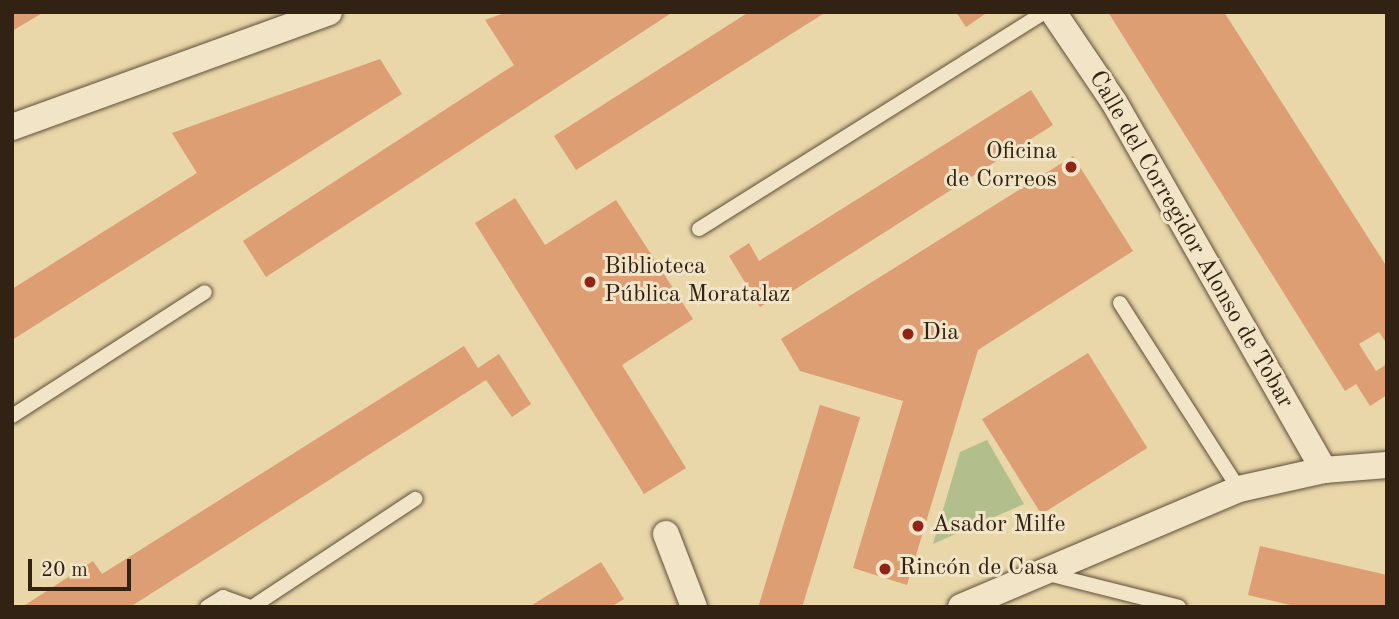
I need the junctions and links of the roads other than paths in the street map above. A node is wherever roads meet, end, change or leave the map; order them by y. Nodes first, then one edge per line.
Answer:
1 (329, 12) edge
2 (1045, 12) edge
3 (1053, 12) edge
4 (12, 127) edge
5 (699, 229) dead end
6 (205, 292) dead end
7 (1120, 303) dead end
8 (12, 416) edge
9 (1387, 465) edge
10 (1324, 470) junction
11 (1239, 489) junction
12 (415, 499) dead end
13 (666, 534) dead end
14 (1037, 571) junction
15 (207, 607) edge
16 (251, 607) edge
17 (694, 607) edge
18 (961, 607) edge
19 (1179, 607) edge

1 - 4 street
2 - 5 lane
3 - 10 street, Calle del Corregidor Alonso de Tobar
6 - 8 lane
7 - 11 lane
9 - 10 street
10 - 11 street
11 - 14 street
12 - 16 lane
13 - 17 street
14 - 18 street
14 - 19 lane
15 - 16 lane

